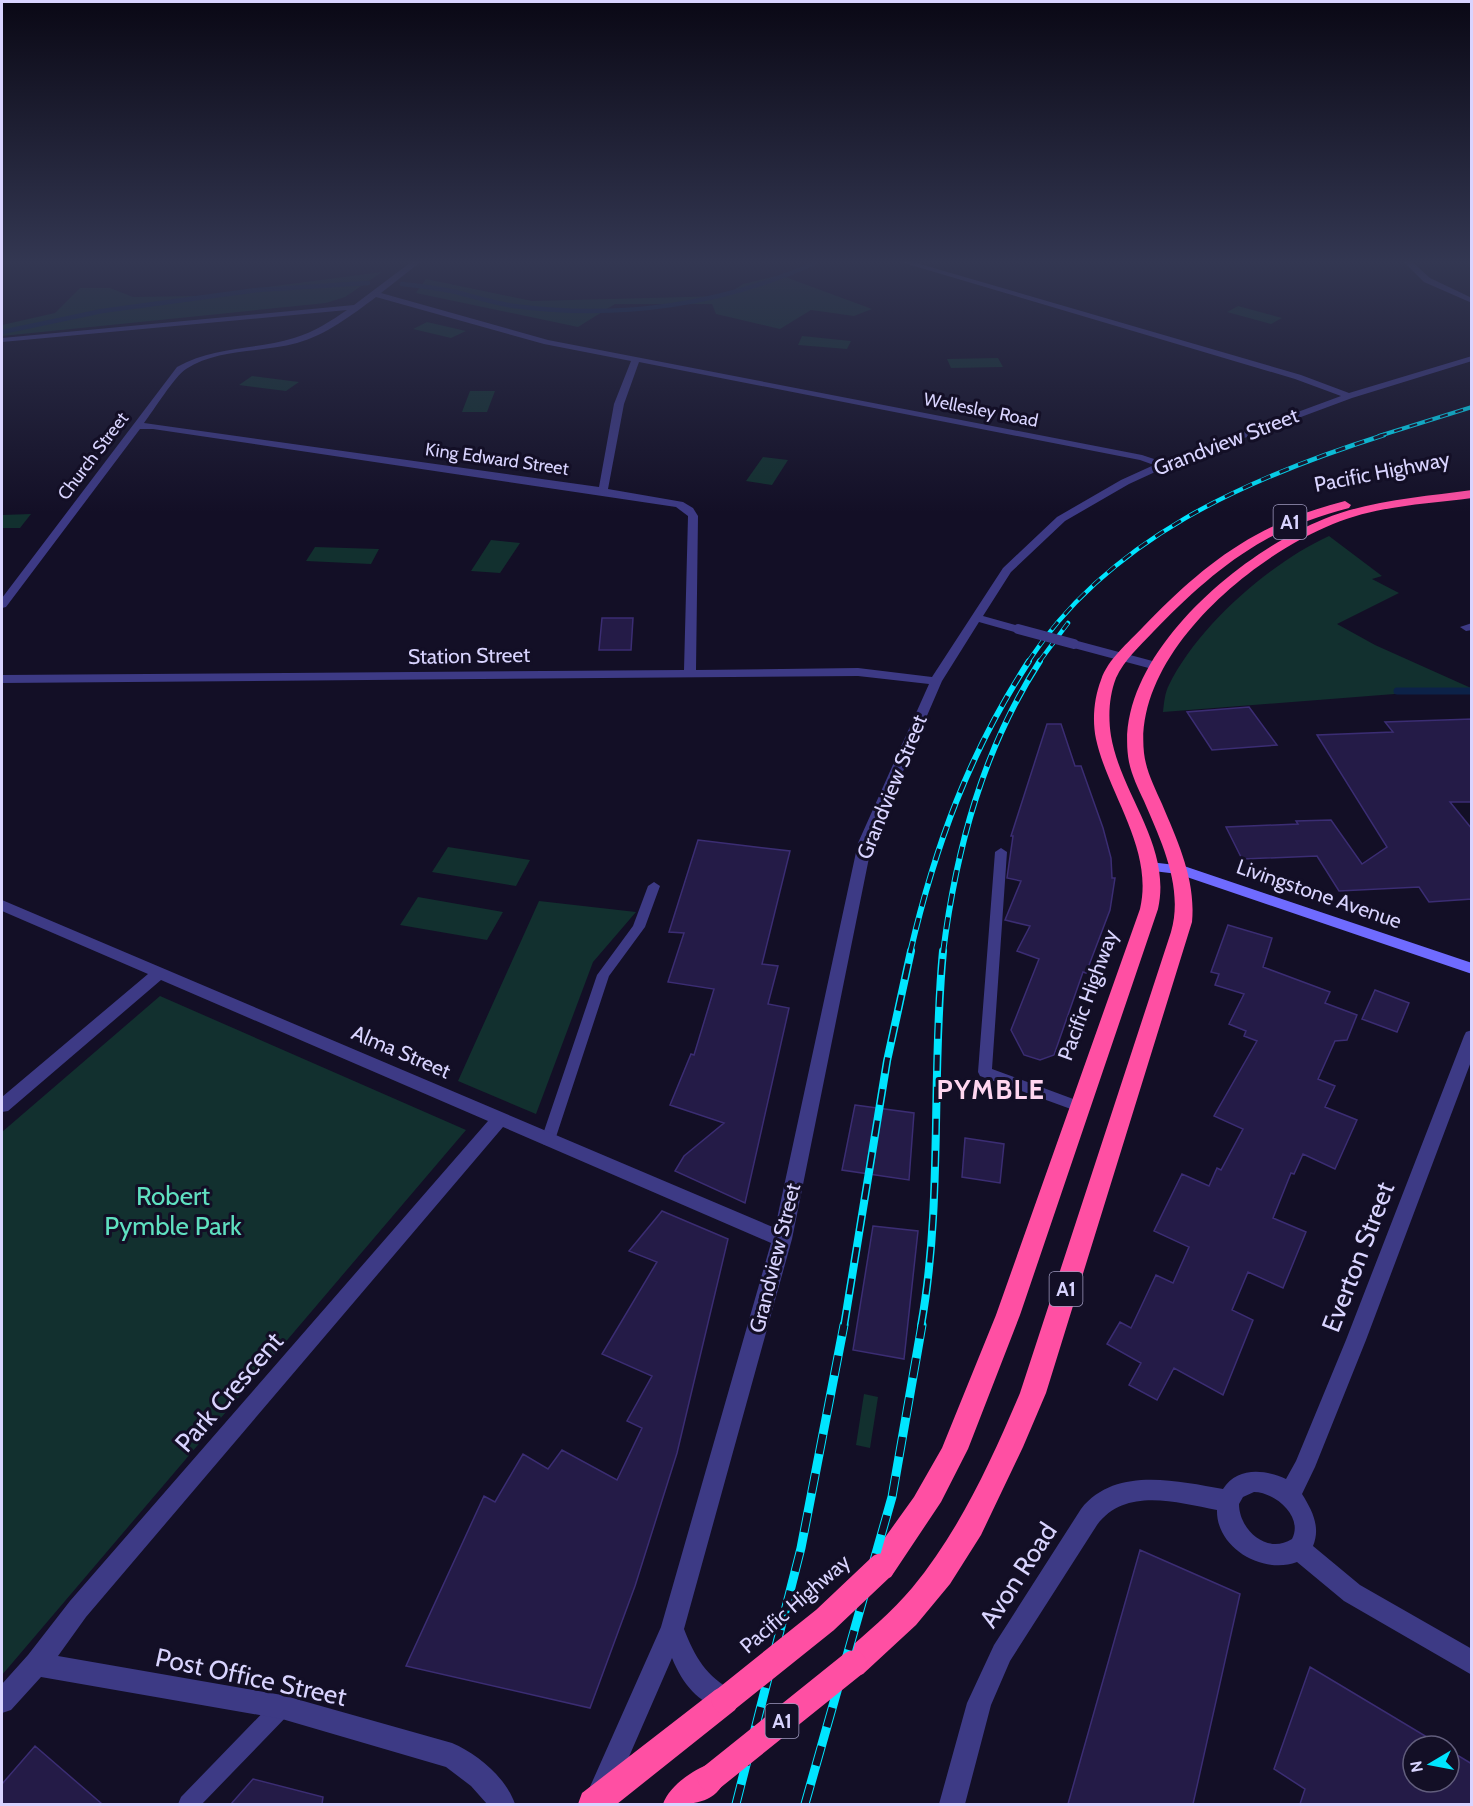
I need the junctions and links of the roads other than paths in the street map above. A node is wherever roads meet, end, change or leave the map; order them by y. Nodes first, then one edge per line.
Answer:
1 (273, 344) edge
2 (557, 344) edge
3 (1186, 344) edge
4 (1472, 358) edge
5 (634, 361) junction
6 (1349, 396) junction
7 (136, 426) junction
8 (1162, 465) junction
9 (1472, 484) edge
10 (603, 491) junction
11 (1472, 494) edge
12 (2, 605) edge
13 (976, 618) junction
14 (1121, 658) junction
15 (1156, 666) junction
16 (690, 673) junction
17 (2, 679) edge
18 (936, 681) junction
19 (1001, 852) dead end
20 (1150, 867) junction
21 (1179, 869) junction
22 (654, 886) dead end
23 (2, 904) edge
24 (1472, 969) edge
25 (160, 972) junction
26 (1472, 1036) edge
27 (2, 1106) edge
28 (1078, 1107) junction
29 (500, 1119) junction
30 (548, 1140) junction
31 (782, 1239) junction
32 (1289, 1495) junction
33 (1227, 1502) junction
34 (1298, 1548) junction
35 (672, 1629) junction
36 (1472, 1663) edge
37 (37, 1664) junction
38 (725, 1700) junction
39 (2, 1701) edge
40 (282, 1707) junction
41 (595, 1803) edge
42 (188, 1804) edge
43 (502, 1804) edge
44 (678, 1804) edge
45 (952, 1804) edge

1 - 7 street, Church Street
2 - 5 street, Wellesley Road
3 - 6 street
4 - 6 street, Grandview Street
5 - 8 street, Wellesley Road
5 - 10 street
6 - 8 street, Grandview Street
7 - 10 street, King Edward Street
7 - 12 street, Church Street
8 - 13 street, Grandview Street
9 - 14 highway, Pacific Highway / A1
10 - 16 street, King Edward Street
11 - 15 highway, Pacific Highway / A1
13 - 14 street, bridge
13 - 18 street, Grandview Street
14 - 15 street
14 - 20 highway, Pacific Highway / A1
15 - 21 highway, Pacific Highway / A1
16 - 17 street, Station Street
16 - 18 street, Station Street
18 - 31 street, Grandview Street
19 - 28 lane
20 - 21 street, Livingstone Avenue
20 - 28 highway, Pacific Highway / A1
21 - 24 street, Livingstone Avenue
21 - 44 highway, Pacific Highway / A1, bridge
22 - 30 lane
23 - 25 street, Alma Street
25 - 27 street
25 - 29 street, Alma Street
26 - 32 street, Everton Street
28 - 38 highway, Pacific Highway / A1, bridge
29 - 30 street, Alma Street
29 - 37 street, Park Crescent
30 - 31 street, Alma Street
31 - 35 street, Grandview Street
32 - 33 street
32 - 34 street
33 - 34 street
33 - 45 street, Avon Road
34 - 36 street
35 - 38 street
35 - 41 street, Grandview Street
37 - 39 street, Park Crescent
37 - 40 street, Post Office Street
38 - 41 highway, Pacific Highway / A1
40 - 42 lane
40 - 43 street, Post Office Street

